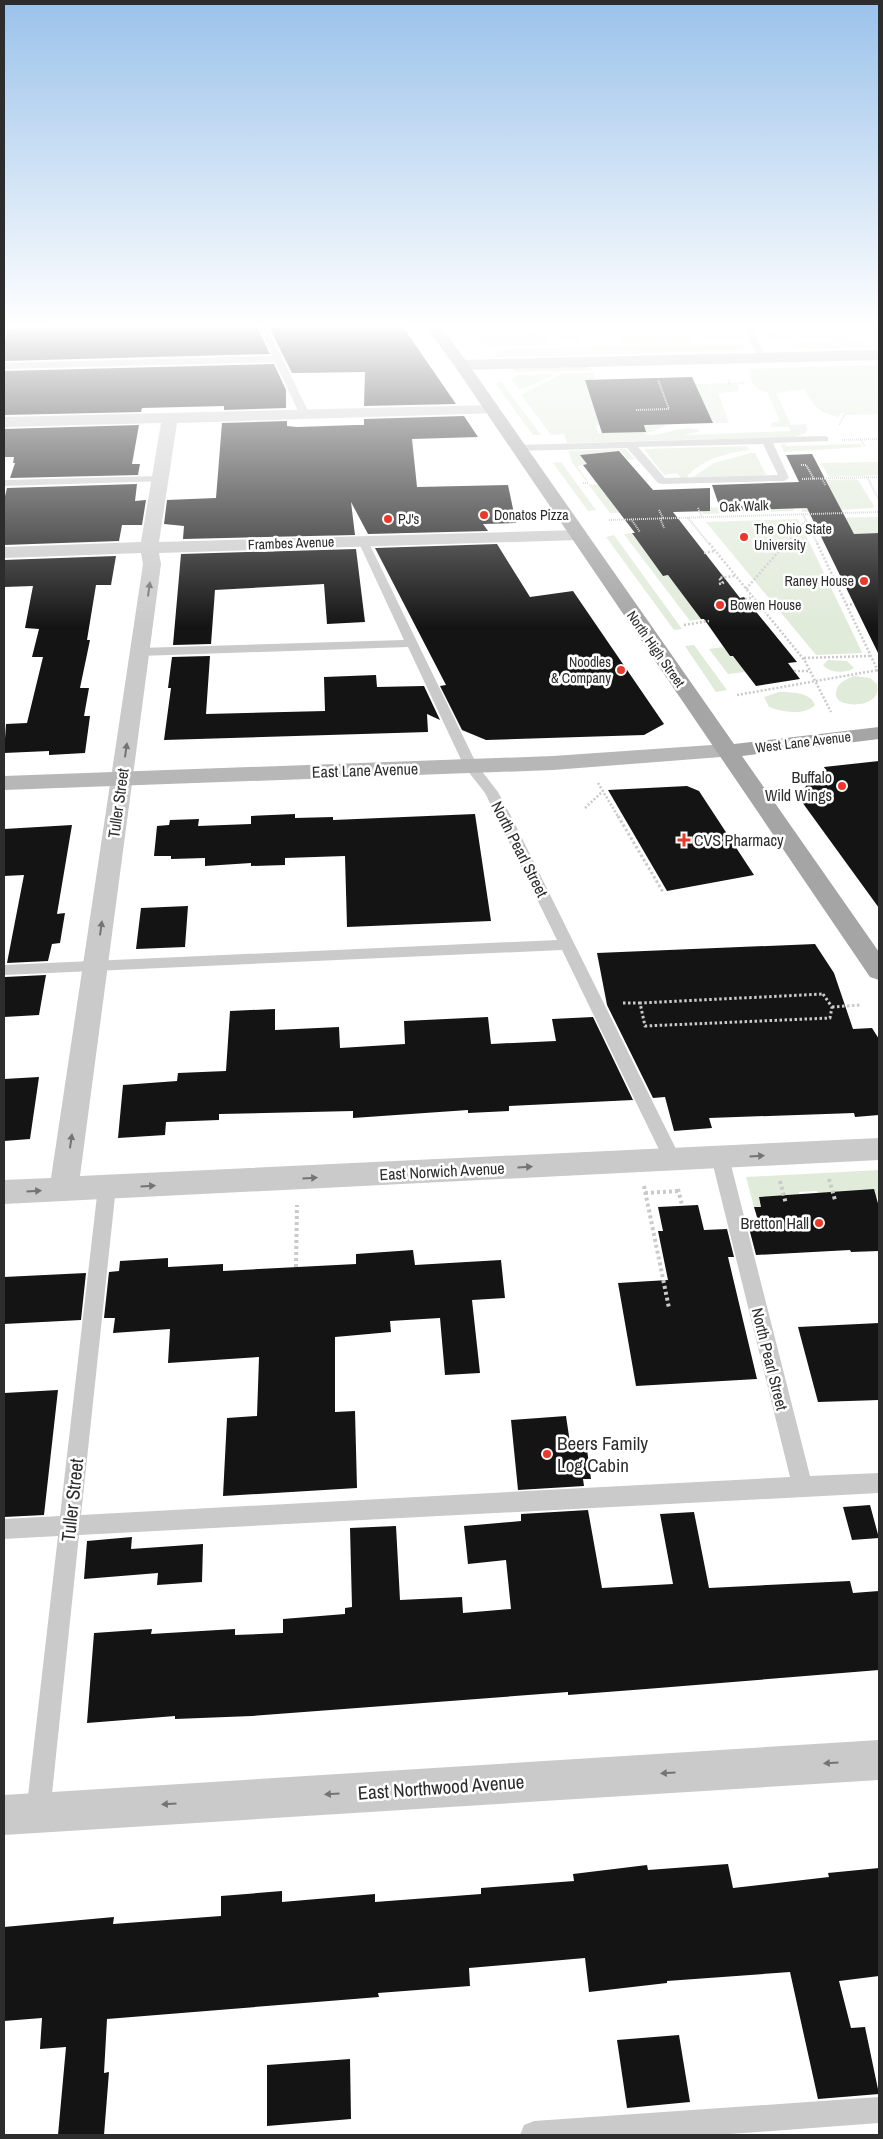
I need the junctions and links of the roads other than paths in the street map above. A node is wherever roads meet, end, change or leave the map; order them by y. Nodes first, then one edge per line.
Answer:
1 (169, 427) edge
2 (504, 427) edge
3 (825, 439) road end
4 (767, 441) junction
5 (630, 444) junction
6 (519, 448) junction
7 (160, 479) junction
8 (4, 483) edge
9 (578, 535) junction
10 (363, 541) junction
11 (149, 548) junction
12 (4, 552) edge
13 (412, 643) junction
14 (140, 652) junction
15 (879, 734) edge
16 (726, 752) junction
17 (471, 766) junction
18 (122, 779) junction
19 (4, 783) edge
20 (568, 945) junction
21 (96, 966) junction
22 (4, 970) edge
23 (879, 971) edge
24 (879, 1150) edge
25 (720, 1157) junction
26 (672, 1159) junction
27 (107, 1188) junction
28 (64, 1189) junction
29 (4, 1192) edge
30 (879, 1483) edge
31 (802, 1486) junction
32 (70, 1526) junction
33 (4, 1529) edge
34 (879, 1760) edge
35 (21, 1814) edge
36 (879, 2110) edge
37 (534, 2135) edge

1 - 7 street, Tuller Street
2 - 6 main road, North High Street
3 - 4 lane
4 - 5 lane
4 - 5 lane
5 - 6 lane
6 - 9 main road, North High Street
7 - 8 lane
7 - 11 street, Tuller Street
9 - 10 street, Frambes Avenue
9 - 16 main road, North High Street
10 - 11 street, Frambes Avenue
10 - 13 lane, North Pearl Street
11 - 12 street, Frambes Avenue
14 -> 11 street, Tuller Street
13 - 14 lane
13 - 17 lane, North Pearl Street
18 -> 14 street, Tuller Street
15 - 16 main road, West Lane Avenue
16 - 17 street, East Lane Avenue
16 - 23 main road, North High Street
17 - 18 street, East Lane Avenue
17 - 20 lane, North Pearl Street
18 - 19 street, East Lane Avenue
21 -> 18 street, Tuller Street
20 - 21 lane
20 - 26 lane, North Pearl Street
21 - 22 lane
28 -> 21 street, Tuller Street
25 -> 24 street, East Norwich Avenue
25 - 26 street, East Norwich Avenue
25 - 31 lane, North Pearl Street
27 -> 26 street, East Norwich Avenue
27 - 28 street, East Norwich Avenue
27 - 32 lane, Tuller Street
29 -> 28 street, East Norwich Avenue
30 - 31 lane
31 - 32 lane
32 - 33 lane
32 - 35 lane, Tuller Street
34 -> 35 street, East Northwood Avenue
36 - 37 lane

